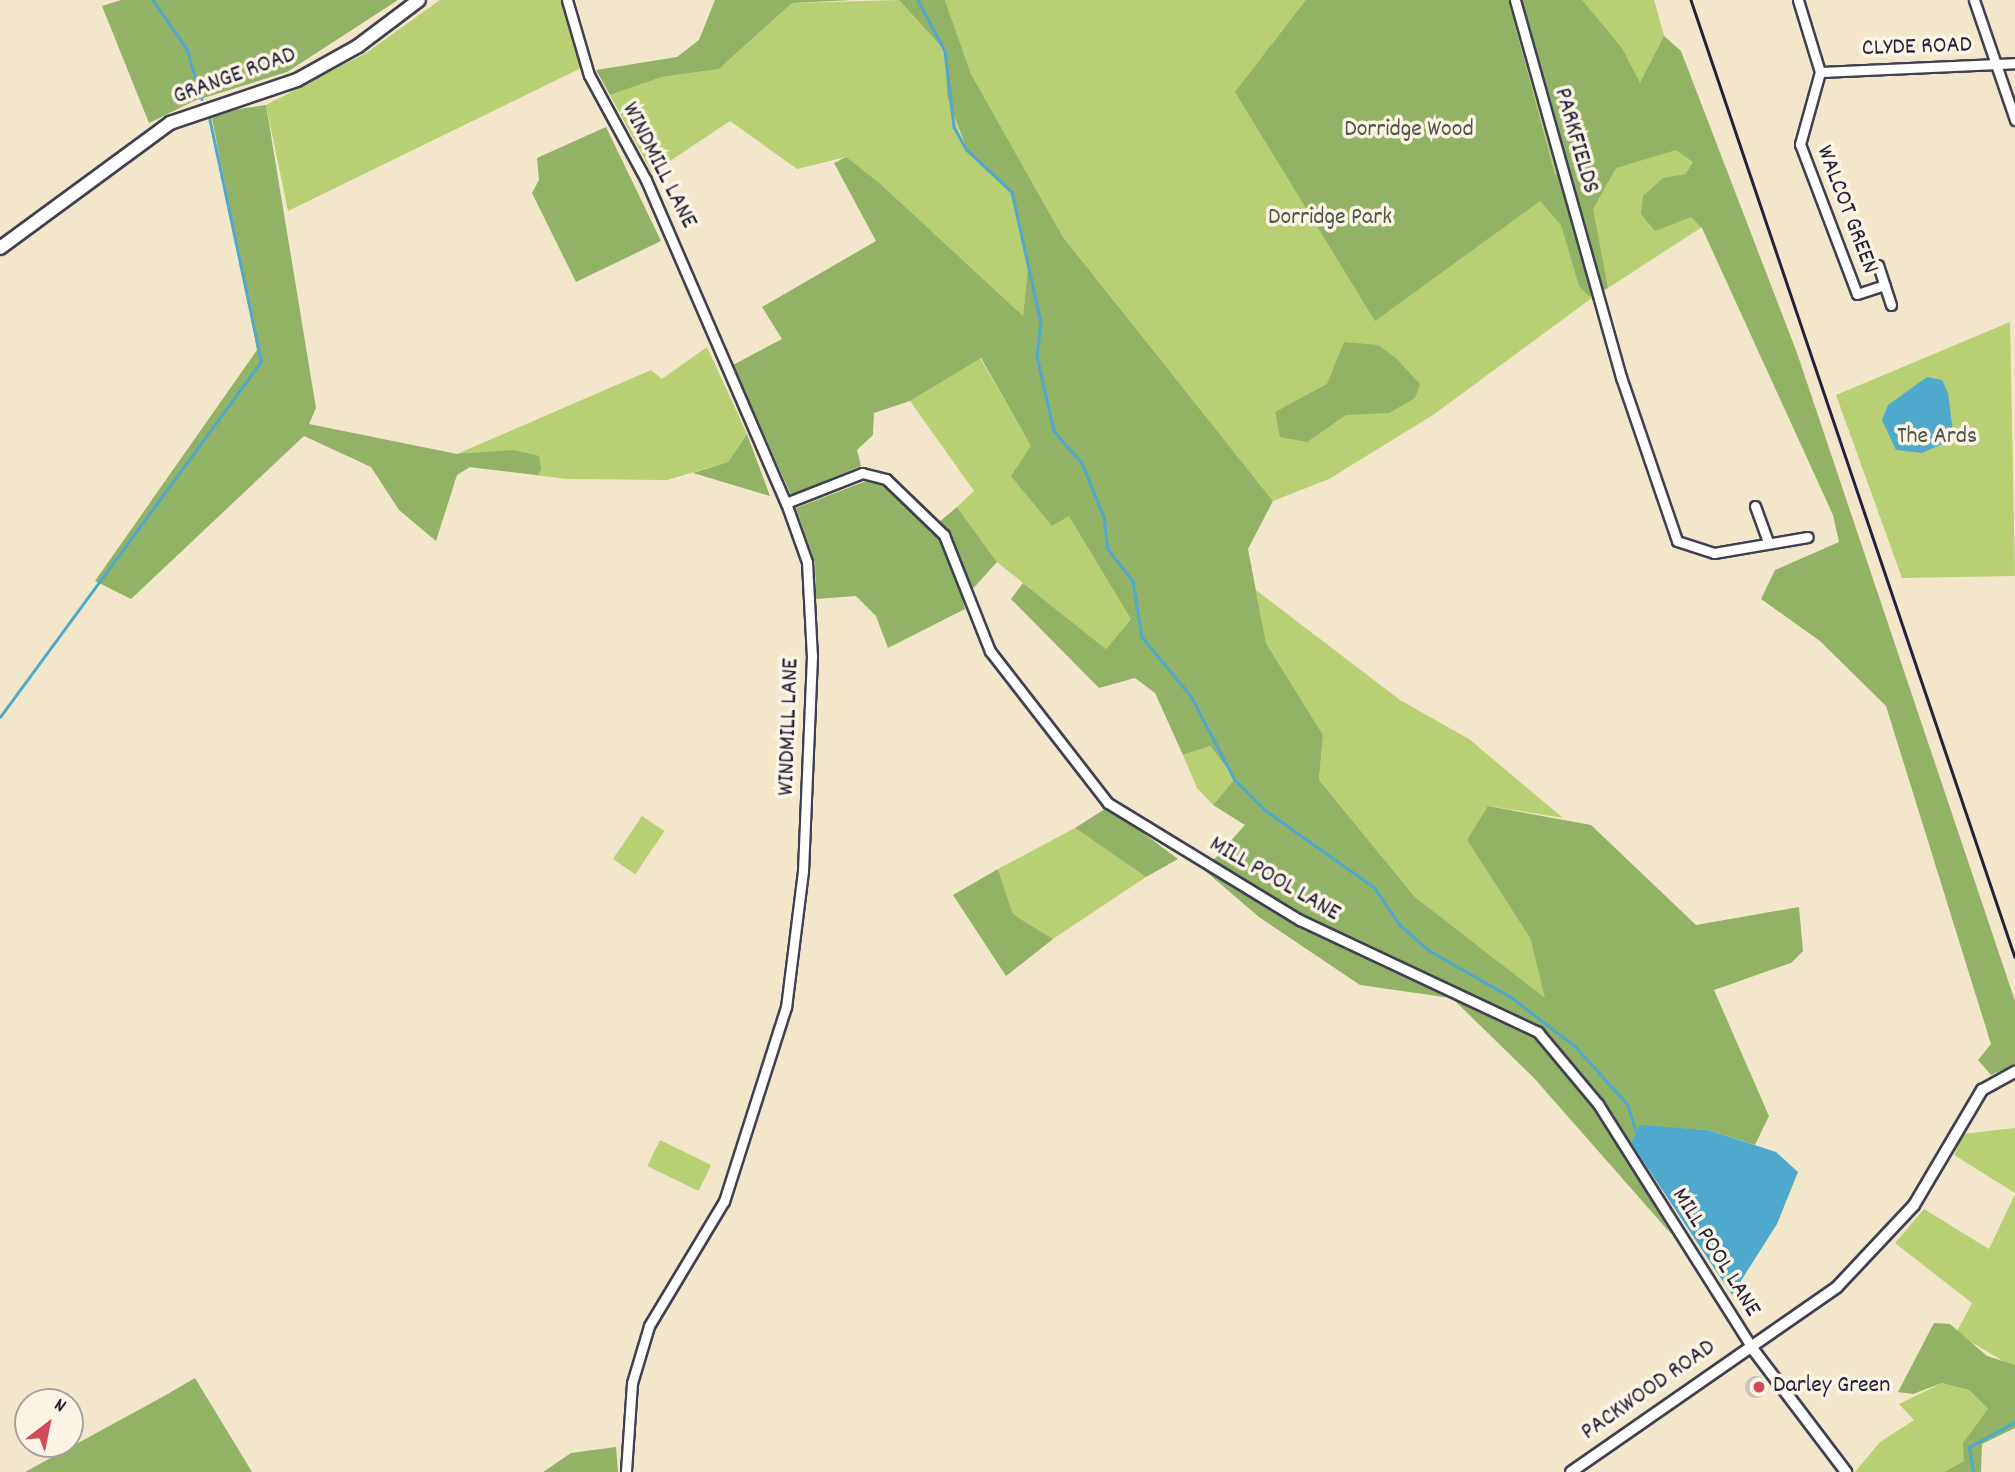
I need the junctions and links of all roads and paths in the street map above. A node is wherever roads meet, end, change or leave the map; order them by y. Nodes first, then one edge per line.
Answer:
1 (419, 0) edge
2 (567, 0) edge
3 (1515, 0) edge
4 (1798, 0) edge
5 (1975, 0) edge
6 (2015, 63) edge
7 (1994, 64) junction
8 (1820, 72) junction
9 (2015, 120) edge
10 (0, 248) edge
11 (1878, 265) dead end
12 (1885, 285) junction
13 (1891, 305) dead end
14 (786, 503) junction
15 (1755, 506) dead end
16 (1808, 537) dead end
17 (1769, 542) junction
18 (2015, 1072) edge
19 (1752, 1348) junction
20 (626, 1472) edge
21 (1571, 1472) edge
22 (1846, 1472) edge

1 - 10 main road, GRANGE ROAD
2 - 14 street, WINDMILL LANE
3 - 17 street, PARKFIELDS
4 - 8 street
5 - 7 street
6 - 7 street, CLYDE ROAD
7 - 8 street, CLYDE ROAD
7 - 9 street
8 - 12 street, WALCOT GREEN
11 - 12 street
12 - 13 street
14 - 19 street, MILL POOL LANE
14 - 20 street, WINDMILL LANE
15 - 17 street
16 - 17 street, PARKFIELDS
18 - 19 street, PACKWOOD ROAD
19 - 21 street, PACKWOOD ROAD
19 - 22 street

